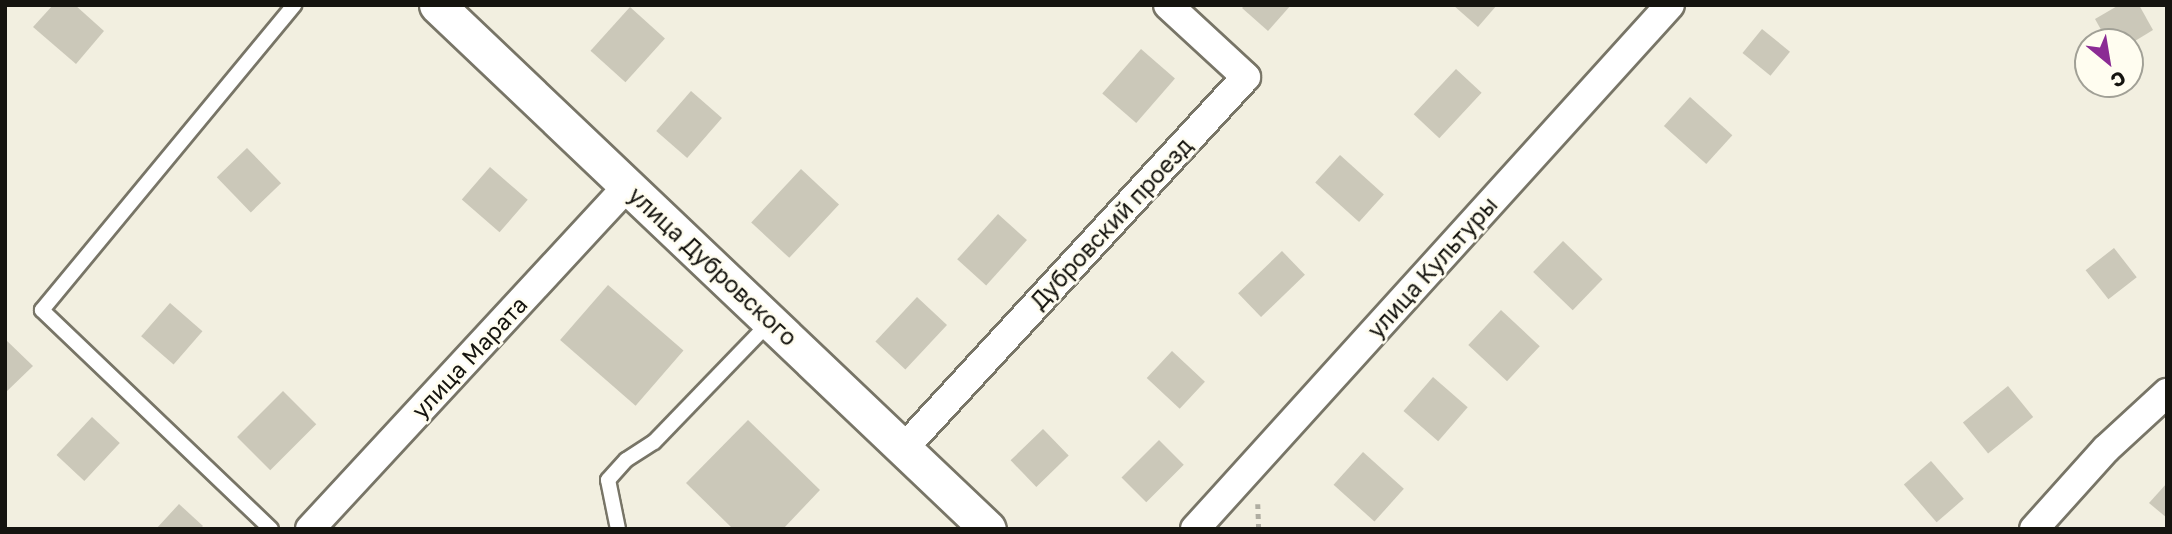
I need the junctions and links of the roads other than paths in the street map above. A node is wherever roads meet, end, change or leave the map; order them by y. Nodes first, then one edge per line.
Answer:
1 (294, 5) edge
2 (437, 5) edge
3 (1168, 5) edge
4 (1670, 5) edge
5 (628, 186) junction
6 (771, 321) junction
7 (2167, 393) edge
8 (905, 447) junction
9 (271, 529) edge
10 (310, 529) edge
11 (618, 529) edge
12 (988, 529) edge
13 (1195, 529) edge
14 (2034, 529) edge

1 - 9 lane
2 - 5 street, улица Дубровского
3 - 8 street, Дубровский проезд
4 - 13 street, улица Культуры
5 - 6 street, улица Дубровского
5 - 10 street, улица Марата
6 - 8 street, улица Дубровского
6 - 11 lane
7 - 14 street
8 - 12 street, улица Дубровского

